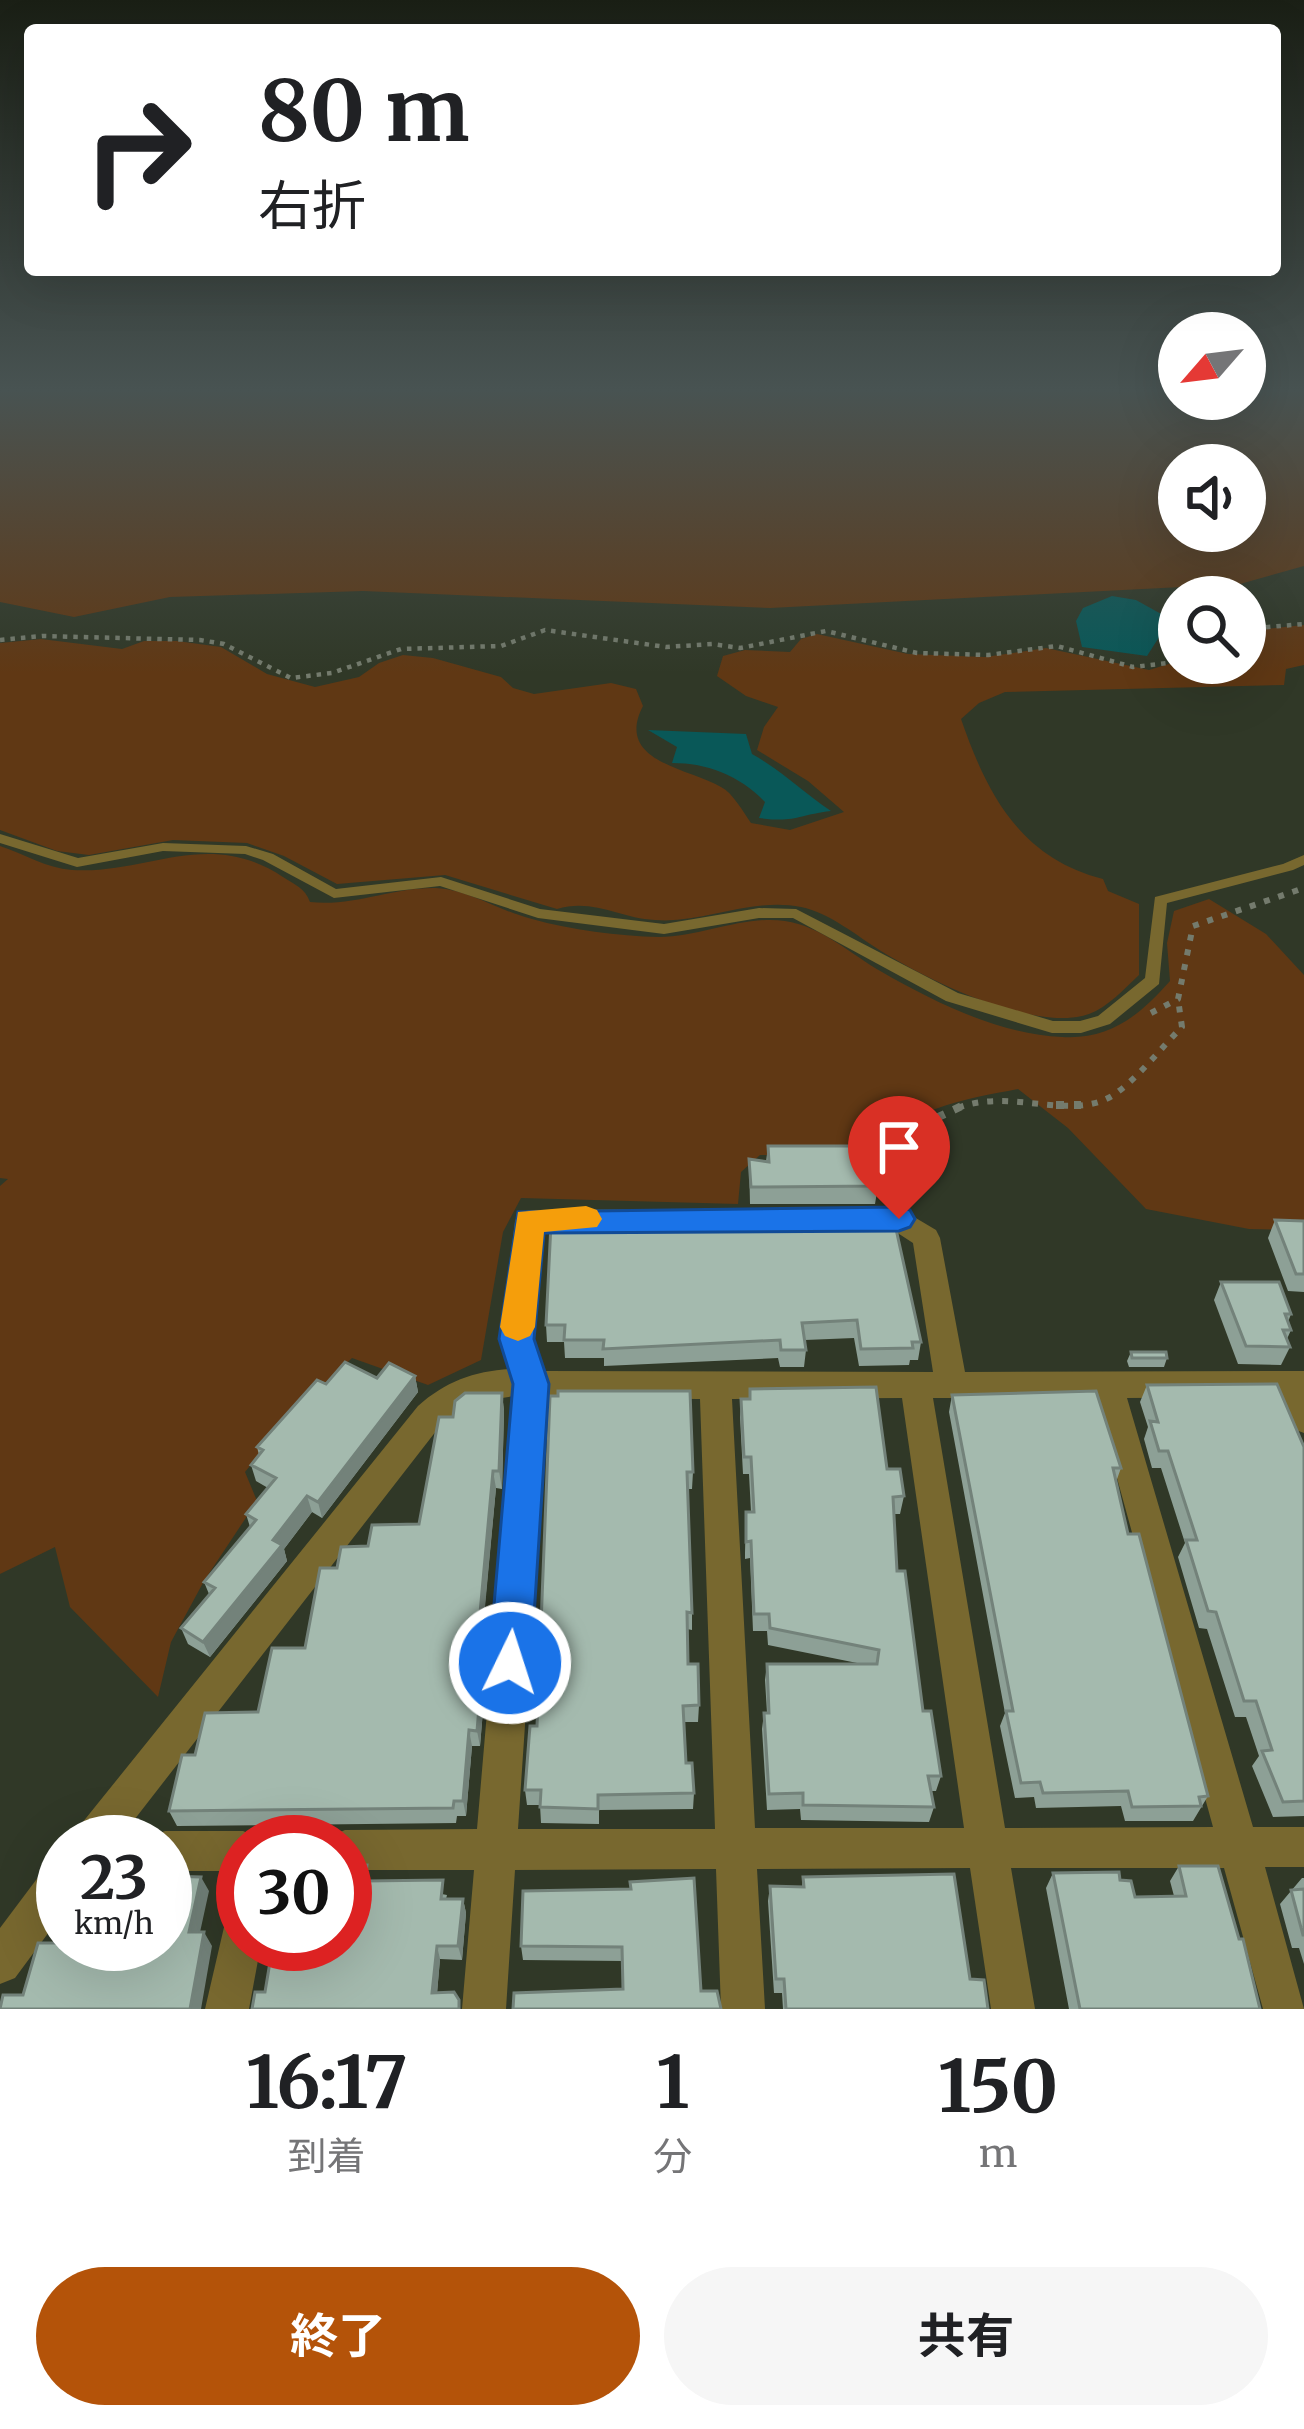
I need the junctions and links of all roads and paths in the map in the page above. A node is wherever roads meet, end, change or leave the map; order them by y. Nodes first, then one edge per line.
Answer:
1 (1304, 624) edge
2 (1266, 627) edge
3 (0, 640) edge
4 (1158, 664) edge
5 (0, 838) edge
6 (1304, 859) edge
7 (1304, 888) edge
8 (1178, 999) junction
9 (1116, 1013) junction
10 (899, 1219) junction
11 (933, 1383) junction
12 (1107, 1383) junction
13 (531, 1384) junction
14 (1297, 1384) edge
15 (715, 1385) junction
16 (1304, 1419) edge
17 (113, 1815) edge
18 (986, 1847) junction
19 (1239, 1847) junction
20 (1304, 1847) edge
21 (736, 1848) junction
22 (372, 1850) edge
23 (496, 1850) junction
24 (36, 1916) edge
25 (0, 1963) edge
26 (234, 1971) edge
27 (227, 2009) edge
28 (484, 2009) edge
29 (743, 2009) edge
30 (1013, 2009) edge
31 (1285, 2009) edge

1 - 2 path
3 - 4 path
5 - 9 lane
6 - 9 lane
7 - 8 path
8 - 9 path
8 - 10 path
10 - 11 street
10 - 13 street
11 - 12 street
11 - 15 street
11 - 18 street
12 - 14 street
12 - 19 street
13 - 15 street
13 - 17 street
13 - 23 street
14 - 16 street
15 - 21 street
18 - 19 street
18 - 21 street
18 - 30 street
19 - 20 street
19 - 31 street
21 - 23 street
21 - 29 street
22 - 23 street
23 - 28 street
24 - 25 street
26 - 27 street

